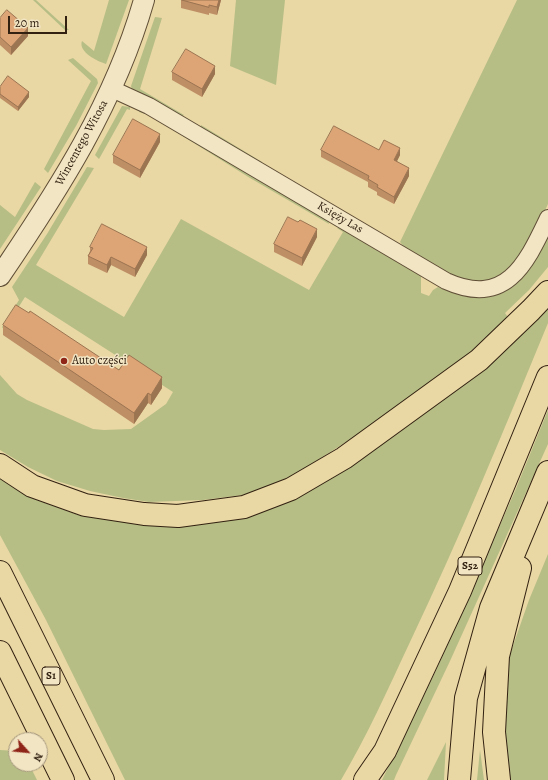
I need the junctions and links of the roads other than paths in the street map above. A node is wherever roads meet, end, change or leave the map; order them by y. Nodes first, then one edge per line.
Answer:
1 (144, 0) edge
2 (112, 89) junction
3 (548, 218) edge
4 (0, 276) edge
5 (548, 292) edge
6 (548, 377) edge
7 (0, 465) edge
8 (548, 472) edge
9 (548, 476) edge
10 (0, 572) edge
11 (0, 652) edge
12 (63, 780) edge
13 (103, 780) edge
14 (365, 780) edge
15 (460, 780) edge
16 (498, 780) edge

1 - 2 street, Wincentego Witosa
2 - 3 street, Księży Las
2 - 4 street, Wincentego Witosa
5 - 7 highway
6 - 14 highway, S52
8 - 15 highway
9 - 16 highway
10 - 13 highway, S1
11 - 12 highway

